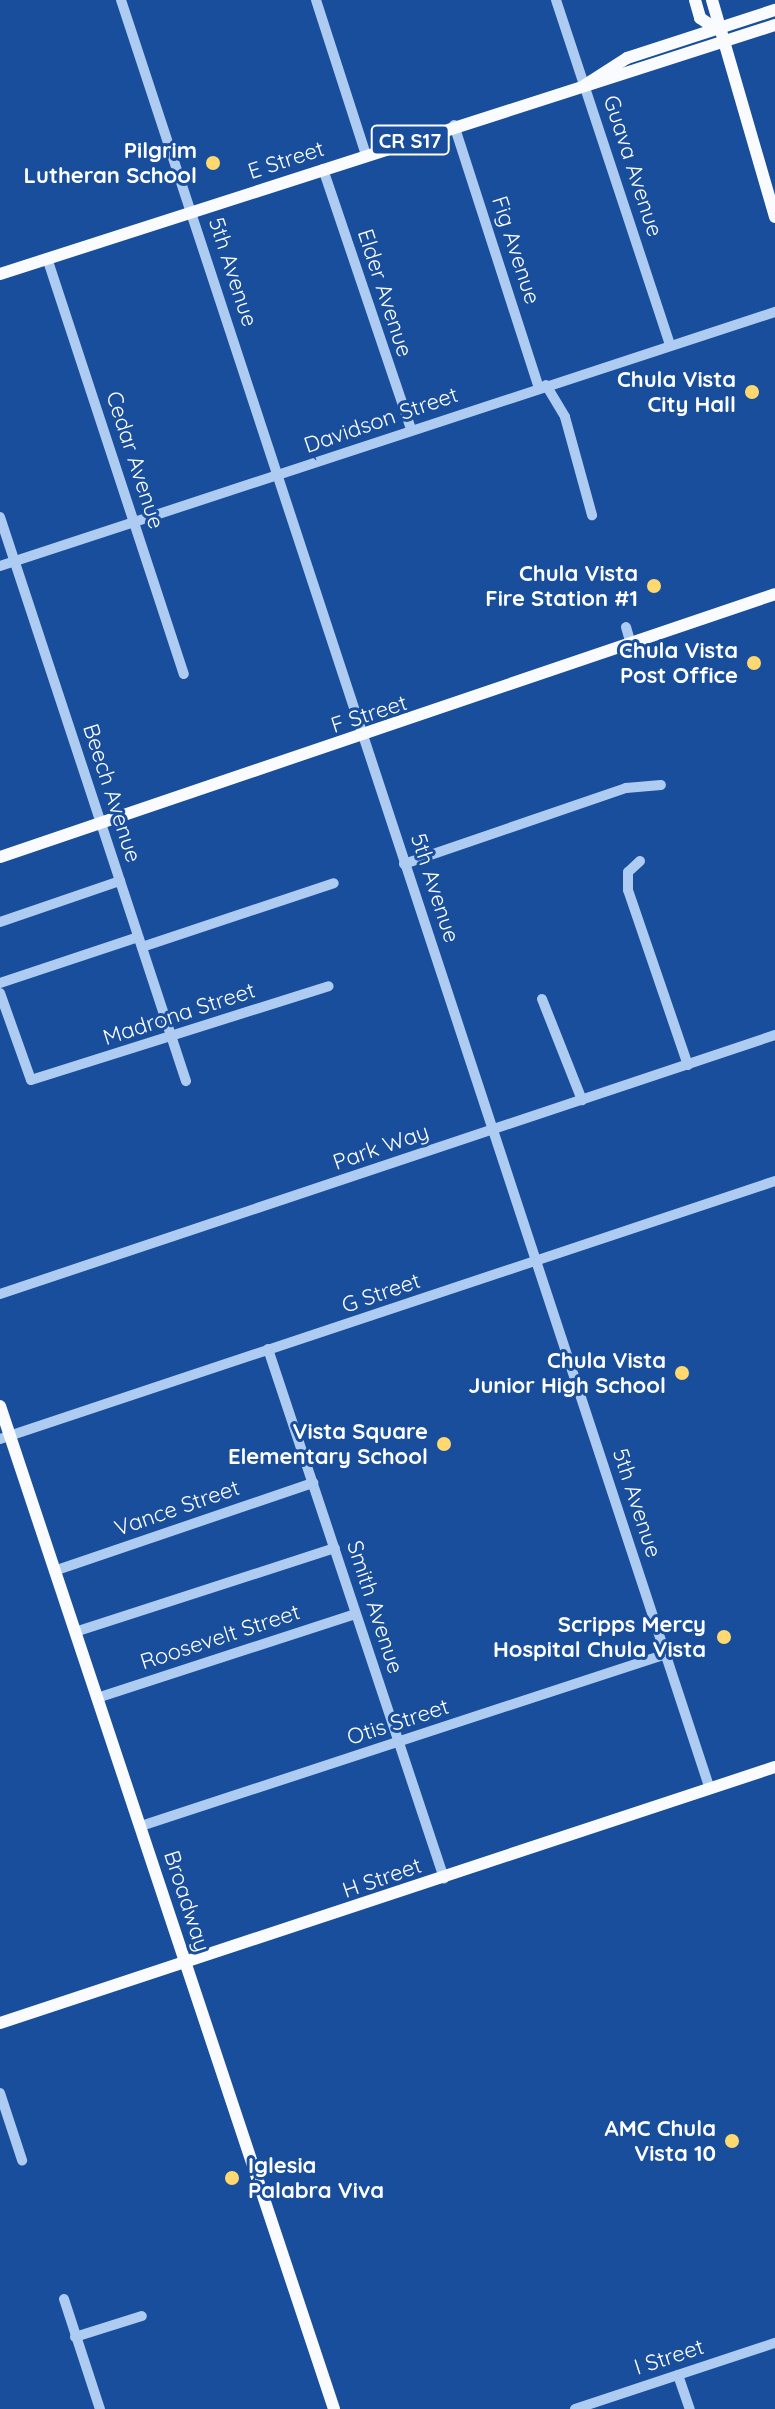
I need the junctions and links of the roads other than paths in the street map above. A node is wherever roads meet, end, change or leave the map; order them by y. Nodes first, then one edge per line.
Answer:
1 (121, 0) edge
2 (316, 0) edge
3 (556, 0) edge
4 (695, 0) edge
5 (712, 0) edge
6 (775, 10) edge
7 (775, 25) edge
8 (715, 28) junction
9 (720, 43) junction
10 (585, 85) junction
11 (454, 125) junction
12 (366, 155) junction
13 (323, 169) junction
14 (192, 210) junction
15 (775, 217) edge
16 (47, 258) junction
17 (0, 274) edge
18 (775, 312) edge
19 (670, 345) junction
20 (543, 387) junction
21 (411, 429) junction
22 (279, 475) junction
23 (592, 515) dead end
24 (0, 517) edge
25 (134, 522) junction
26 (14, 562) junction
27 (0, 566) edge
28 (775, 594) edge
29 (775, 605) edge
30 (751, 606) junction
31 (626, 627) dead end
32 (632, 648) junction
33 (184, 674) dead end
34 (364, 736) junction
35 (661, 785) dead end
36 (101, 824) junction
37 (0, 857) edge
38 (640, 861) dead end
39 (404, 864) junction
40 (120, 881) junction
41 (334, 883) dead end
42 (0, 922) edge
43 (140, 942) junction
44 (0, 983) edge
45 (329, 986) dead end
46 (0, 993) edge
47 (542, 999) dead end
48 (775, 1035) edge
49 (173, 1036) junction
50 (688, 1065) junction
51 (186, 1081) dead end
52 (582, 1100) junction
53 (494, 1130) junction
54 (775, 1181) edge
55 (535, 1261) junction
56 (0, 1294) edge
57 (268, 1349) junction
58 (0, 1406) edge
59 (5, 1438) edge
60 (313, 1483) junction
61 (335, 1548) junction
62 (54, 1571) junction
63 (355, 1614) junction
64 (75, 1632) junction
65 (666, 1654) junction
66 (97, 1698) junction
67 (399, 1742) junction
68 (775, 1767) edge
69 (710, 1789) junction
70 (141, 1826) junction
71 (444, 1878) junction
72 (186, 1963) junction
73 (0, 2023) edge
74 (0, 2093) edge
75 (22, 2160) dead end
76 (64, 2299) dead end
77 (142, 2316) dead end
78 (75, 2337) junction
79 (775, 2343) edge
80 (678, 2375) junction
81 (100, 2409) edge
82 (334, 2409) edge
83 (575, 2409) edge
84 (690, 2409) edge

1 - 14 street, 5th Avenue
2 - 12 street
3 - 10 street, Guava Avenue
4 - 8 main road
5 - 8 main road
6 - 8 main road, E Street / CR S17
7 - 9 main road, E Street / CR S17
8 - 9 main road
8 - 10 main road, E Street / CR S17
9 - 10 main road, E Street / CR S17
9 - 15 main road
10 - 11 main road, E Street / CR S17
10 - 19 street, Guava Avenue
11 - 12 main road, E Street / CR S17
11 - 20 street, Fig Avenue
12 - 13 main road, E Street / CR S17
13 - 14 main road, E Street / CR S17
13 - 21 street, Elder Avenue
14 - 16 main road, E Street / CR S17
14 - 22 street, 5th Avenue
16 - 17 main road, E Street / CR S17
16 - 25 street, Cedar Avenue
18 - 19 street, Davidson Street
19 - 20 street, Davidson Street
20 - 21 street, Davidson Street
20 - 23 street, Fig Avenue
21 - 22 street, Davidson Street
22 - 25 street, Davidson Street
22 - 34 street, 5th Avenue
24 - 26 street, Beech Avenue
25 - 26 street, Davidson Street
25 - 33 street, Cedar Avenue
26 - 27 street, Davidson Street
26 - 36 street, Beech Avenue
28 - 30 main road, F Street
29 - 30 main road, F Street
30 - 32 main road, F Street
31 - 32 street
32 - 34 main road, F Street
34 - 36 main road, F Street
34 - 39 street, 5th Avenue
35 - 39 street
36 - 37 main road, F Street
36 - 40 street, Beech Avenue
38 - 50 street
39 - 53 street, 5th Avenue
40 - 42 street
40 - 43 street, Beech Avenue
41 - 43 street
43 - 44 street
43 - 49 street, Beech Avenue
45 - 49 street, Madrona Street
46 - 49 street, Madrona Street
47 - 52 street
48 - 50 street, Park Way
49 - 51 street, Beech Avenue
50 - 52 street, Park Way
52 - 53 street, Park Way
53 - 55 street, 5th Avenue
53 - 56 street, Park Way
54 - 55 street, G Street
55 - 57 street, G Street
55 - 65 street, 5th Avenue
57 - 59 street, G Street
57 - 60 street, Smith Avenue
58 - 59 main road, Broadway
59 - 62 main road, Broadway
60 - 61 street, Smith Avenue
60 - 62 street, Vance Street
61 - 63 street, Smith Avenue
61 - 64 street
62 - 64 main road, Broadway
63 - 66 street, Roosevelt Street
63 - 67 street, Smith Avenue
64 - 66 main road, Broadway
65 - 67 street, Otis Street
65 - 69 street, 5th Avenue
66 - 70 main road, Broadway
67 - 70 street, Otis Street
67 - 71 street, Smith Avenue
68 - 69 main road, H Street
69 - 71 main road, H Street
70 - 72 main road, Broadway
71 - 72 main road, H Street
72 - 73 main road, H Street
72 - 82 main road, Broadway
74 - 75 street
76 - 78 street
77 - 78 street
78 - 81 street
79 - 80 street, I Street
80 - 83 street, I Street
80 - 84 street

